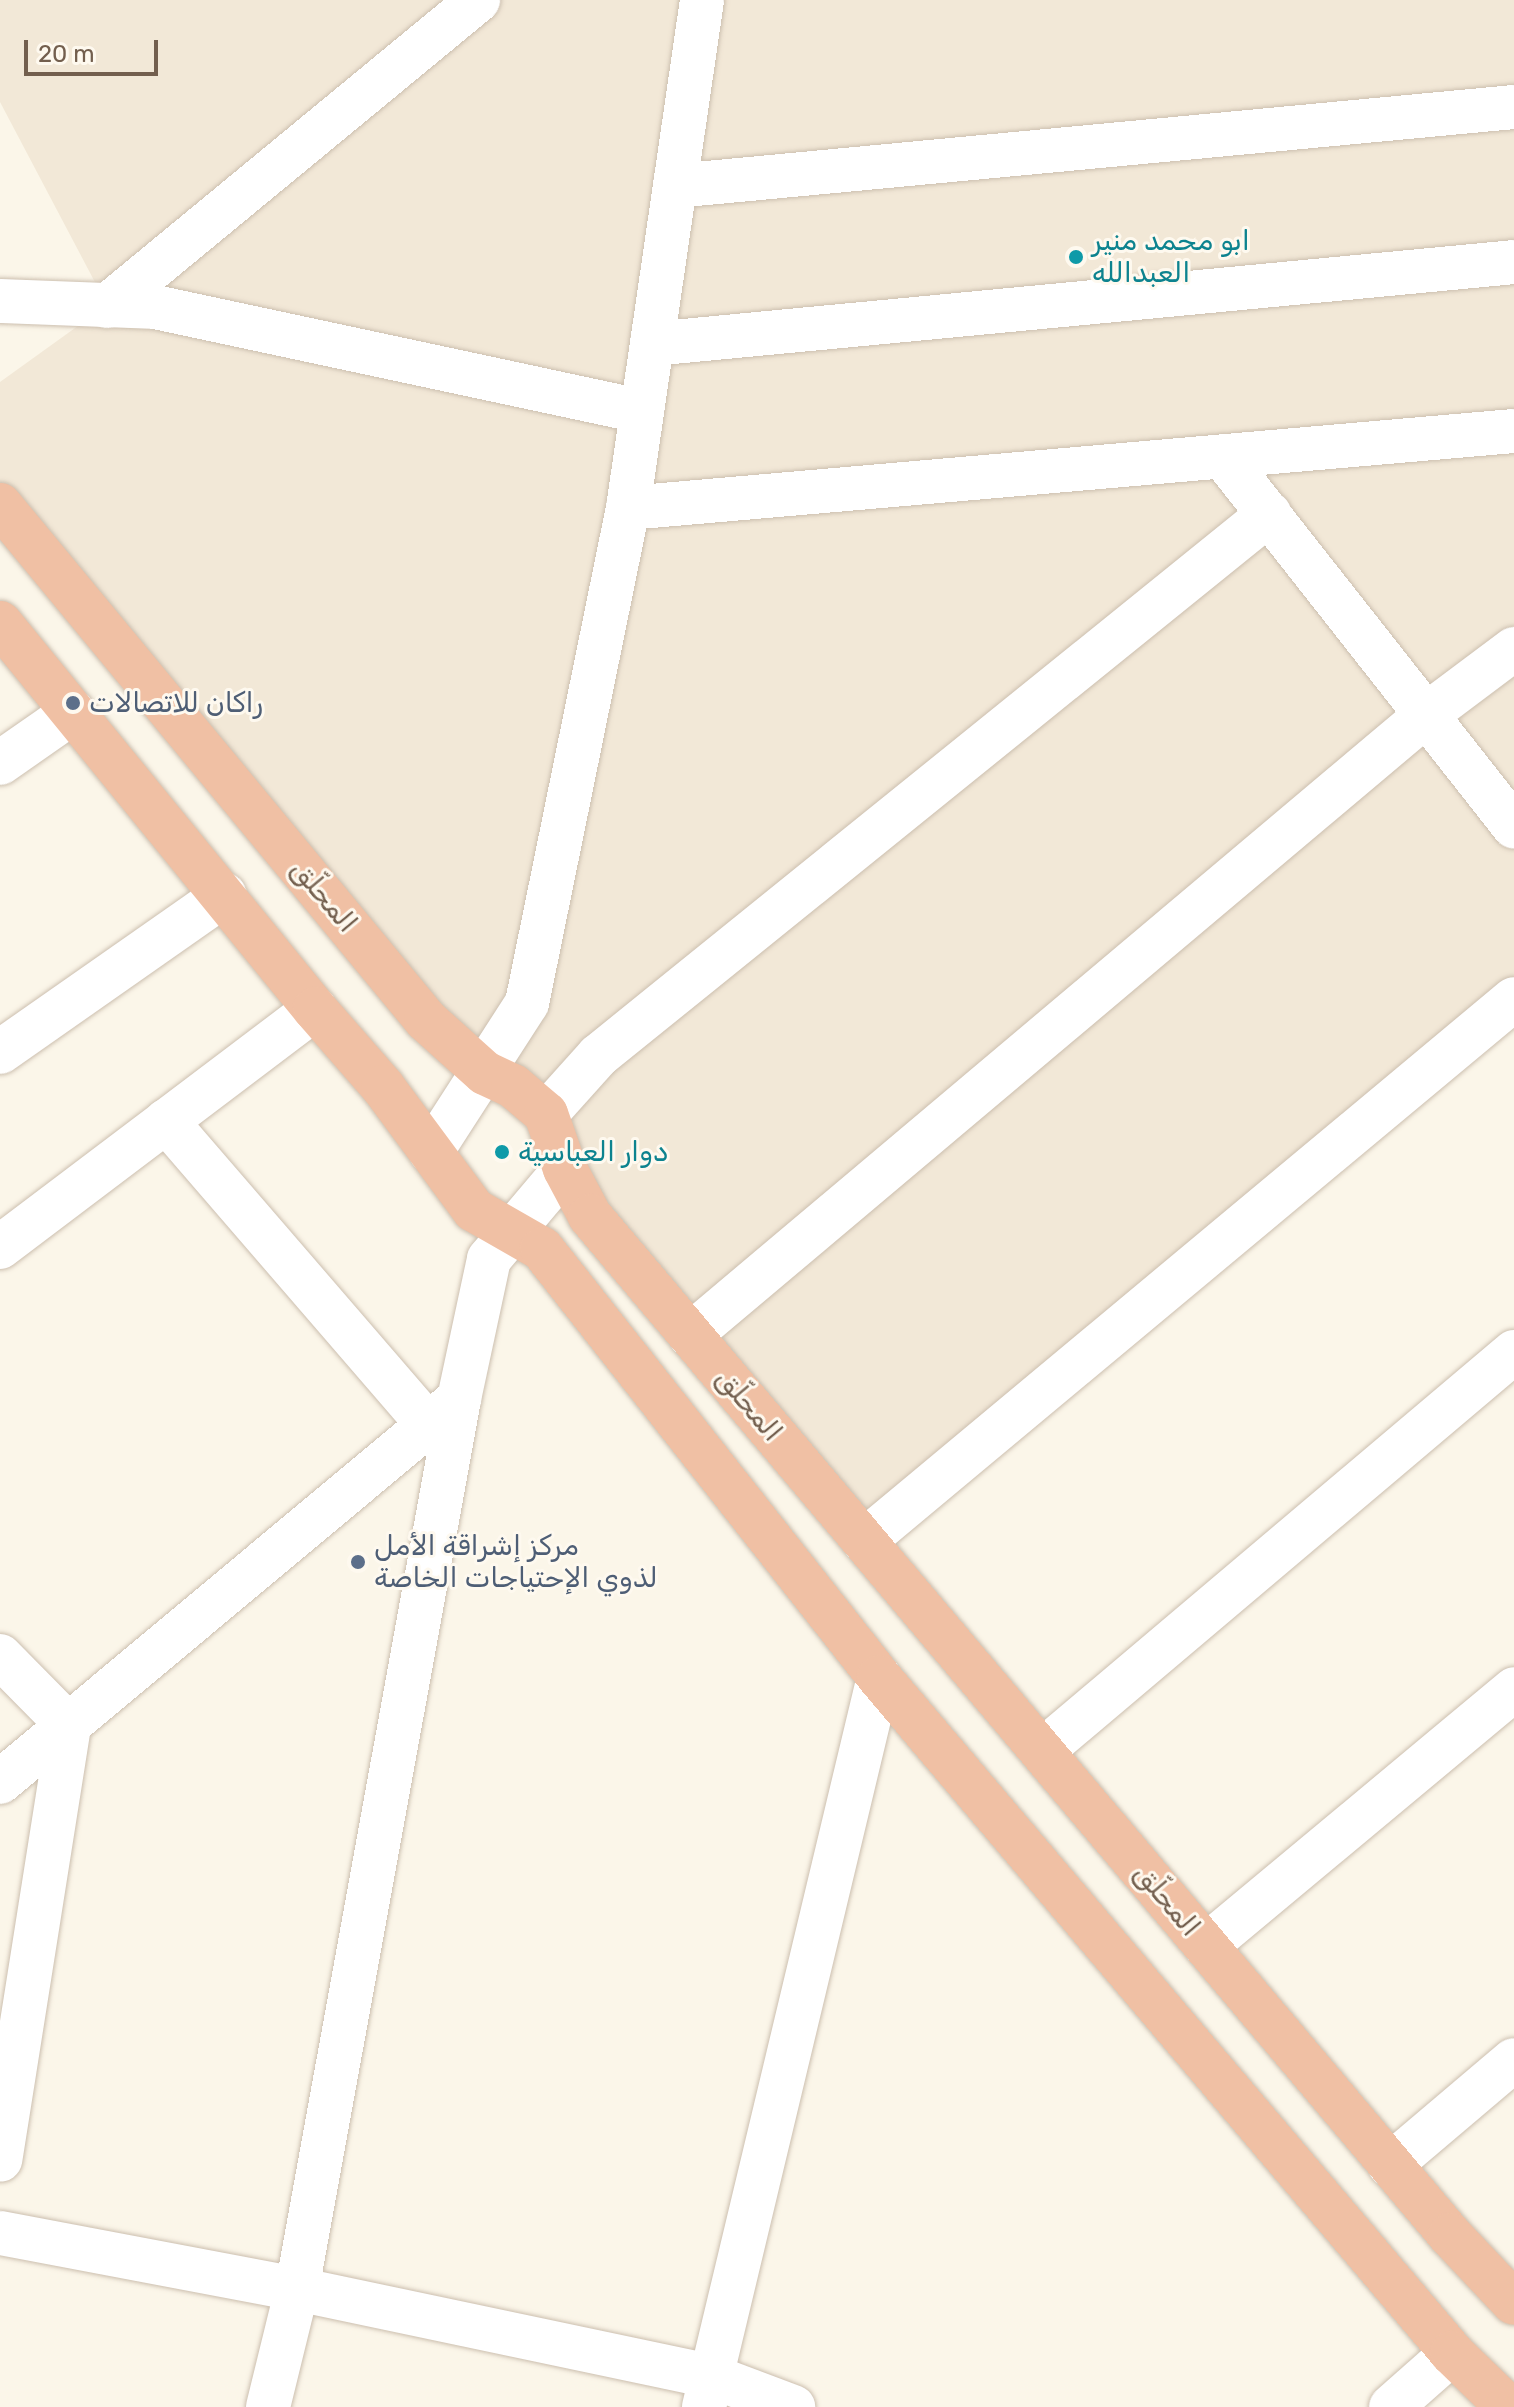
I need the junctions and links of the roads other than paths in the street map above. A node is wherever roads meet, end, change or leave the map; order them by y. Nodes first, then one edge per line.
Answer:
1 (478, 0) edge
2 (702, 0) edge
3 (1514, 107) edge
4 (675, 186) junction
5 (1514, 262) edge
6 (0, 301) edge
7 (107, 306) junction
8 (652, 344) junction
9 (642, 411) junction
10 (1514, 431) edge
11 (1224, 458) junction
12 (0, 505) edge
13 (628, 508) junction
14 (1269, 514) junction
15 (0, 623) edge
16 (1514, 649) edge
17 (73, 712) junction
18 (1426, 715) junction
19 (0, 763) edge
20 (1514, 826) edge
21 (224, 895) junction
22 (1514, 999) edge
23 (315, 1009) junction
24 (0, 1052) edge
25 (485, 1073) junction
26 (546, 1114) junction
27 (166, 1121) junction
28 (431, 1152) junction
29 (565, 1169) junction
30 (510, 1231) junction
31 (0, 1247) edge
32 (690, 1335) junction
33 (1514, 1352) edge
34 (443, 1412) junction
35 (864, 1541) junction
36 (0, 1656) edge
37 (879, 1677) junction
38 (1514, 1689) edge
39 (69, 1726) junction
40 (1042, 1751) junction
41 (0, 1782) edge
42 (1206, 1946) junction
43 (1514, 2060) edge
44 (0, 2160) edge
45 (1390, 2165) junction
46 (0, 2233) edge
47 (297, 2289) junction
48 (1514, 2303) edge
49 (1452, 2353) junction
50 (708, 2392) edge
51 (268, 2407) edge
52 (793, 2407) edge
53 (1391, 2407) edge
54 (1508, 2407) edge

1 - 7 street
2 - 4 street
3 - 4 street
4 - 8 street
5 - 8 street
6 - 7 street
7 - 9 street
8 - 9 street
9 - 13 street
10 - 11 street
11 - 13 street
11 - 14 street
12 - 25 highway, المحلّق
13 - 25 street
14 - 18 street
14 - 26 street
15 - 17 highway
16 - 18 street
17 - 19 street
17 - 21 highway
18 - 20 street
18 - 32 street
21 - 23 highway
21 - 24 street
22 - 35 street
23 - 27 street
23 - 28 highway
25 - 26 highway, المحلّق
25 - 28 street
26 - 29 highway, المحلّق
27 - 31 street
27 - 34 street
28 - 30 highway
29 - 30 street
29 - 32 highway, المحلّق
30 - 34 street
30 - 37 highway
32 - 35 highway, المحلّق
33 - 40 street
34 - 39 street
34 - 47 street
35 - 40 highway, المحلّق
36 - 39 street
37 - 49 highway
37 - 50 street
38 - 42 street
39 - 41 street
39 - 44 street
40 - 42 highway, المحلّق
42 - 45 highway, المحلّق
43 - 45 street
45 - 48 highway, المحلّق
46 - 47 street
47 - 50 street
47 - 51 street
49 - 53 street
49 - 54 highway
50 - 52 street

